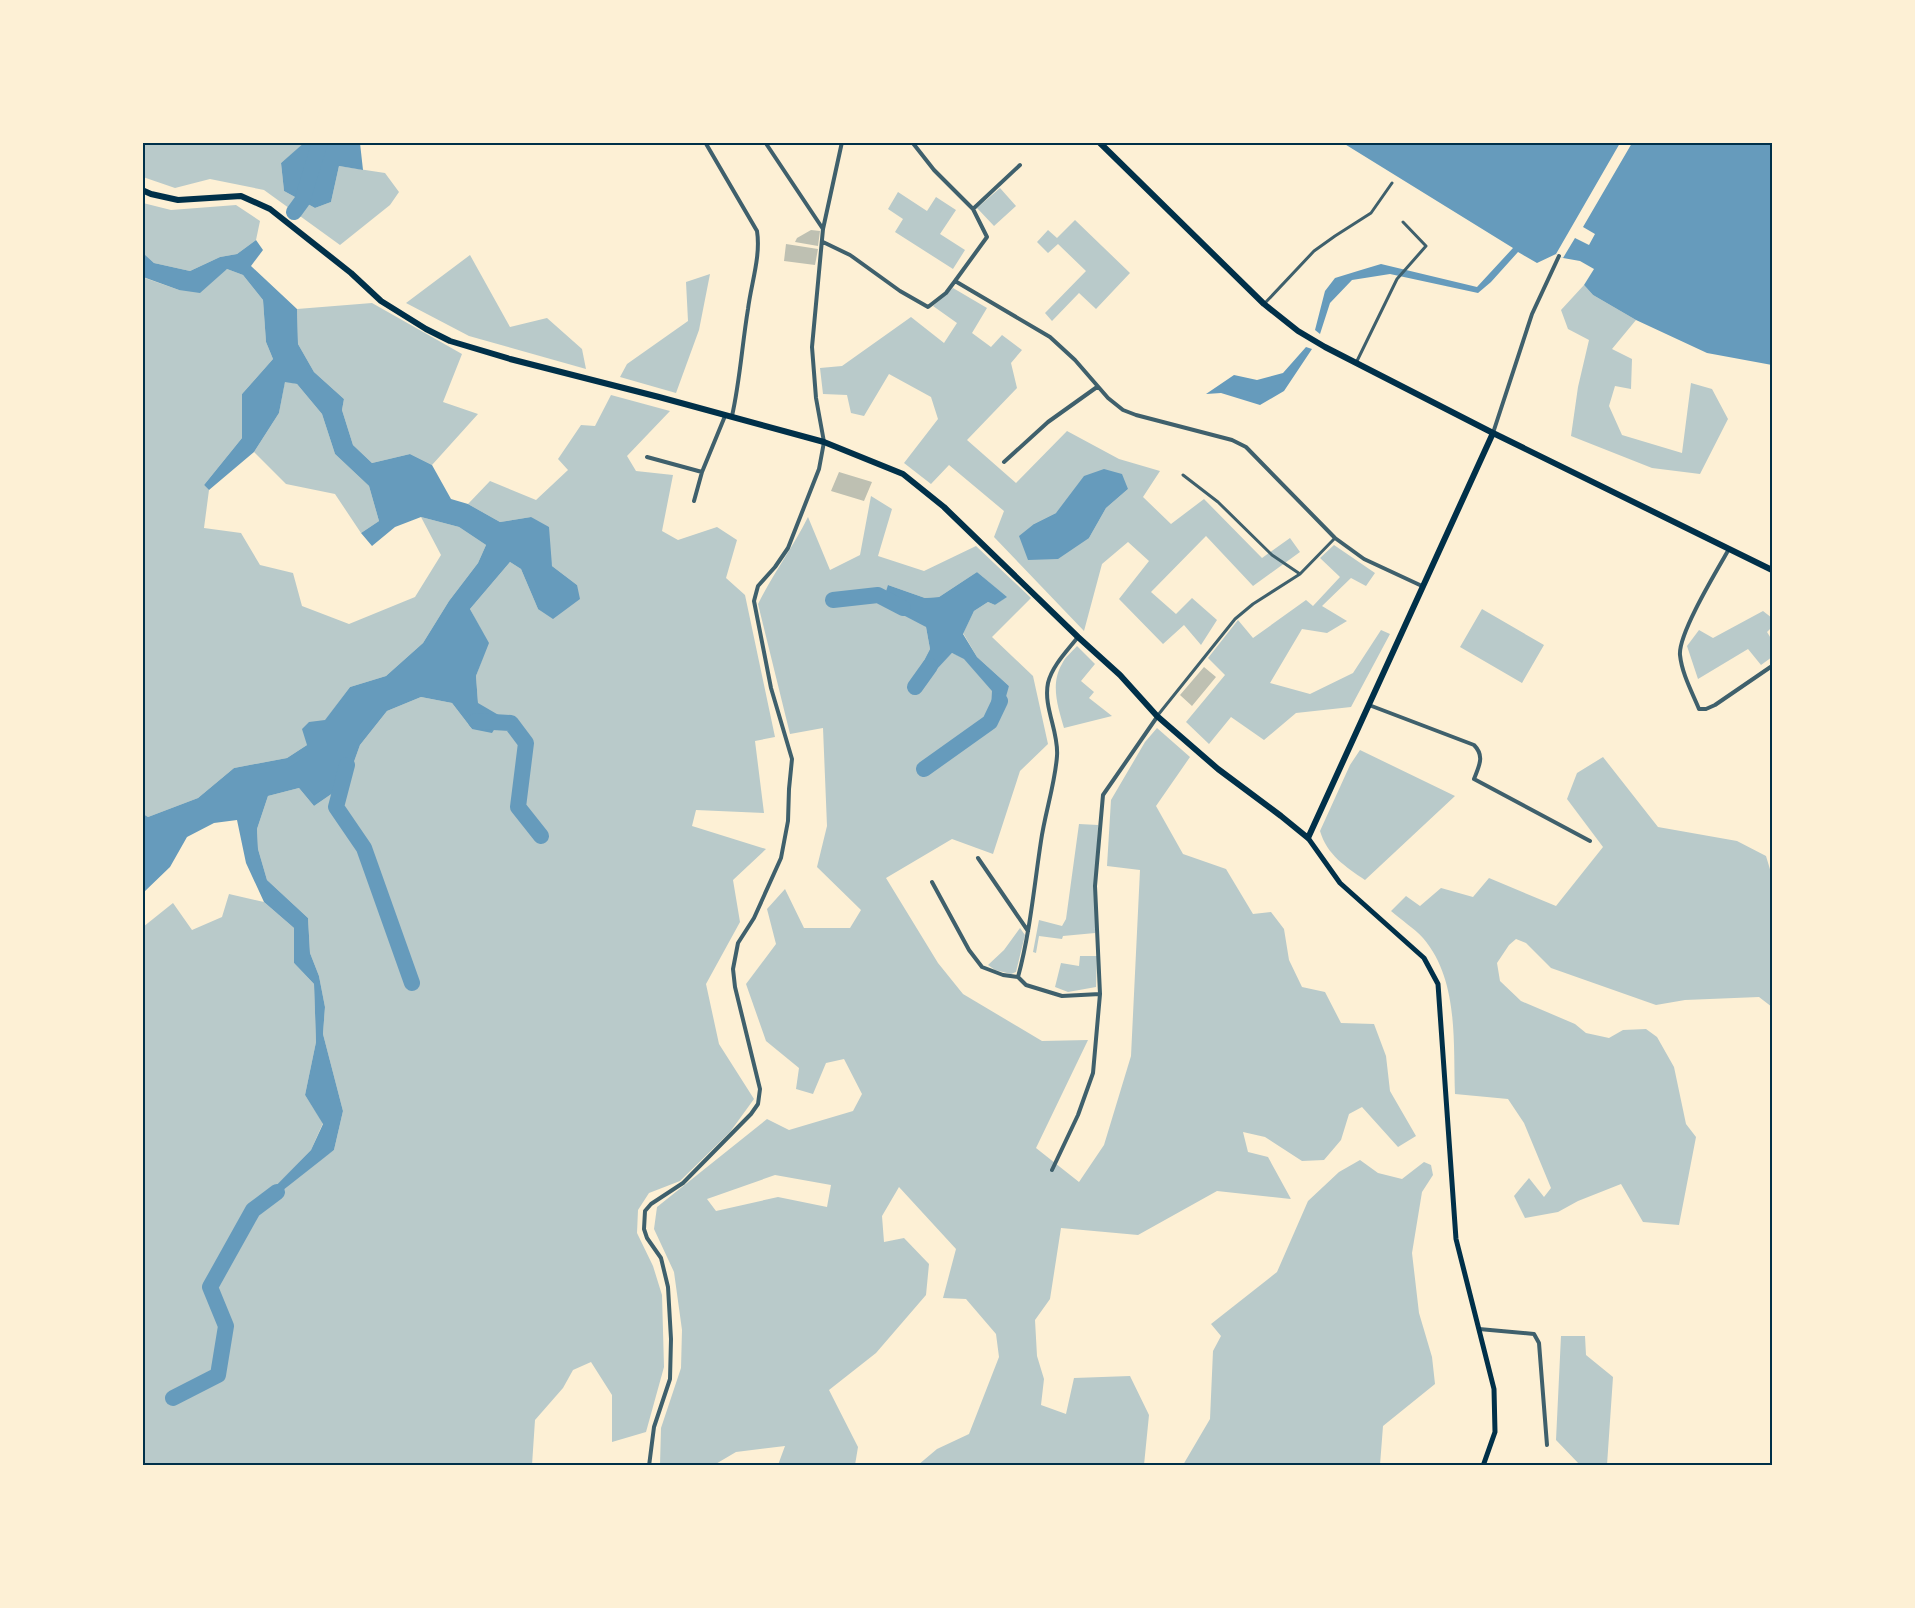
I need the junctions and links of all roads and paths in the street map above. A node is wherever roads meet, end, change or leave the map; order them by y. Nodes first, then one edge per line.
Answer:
1 (705, 142) edge
2 (765, 142) edge
3 (842, 142) edge
4 (912, 142) edge
5 (1100, 142) edge
6 (1020, 165) dead end
7 (1392, 183) dead end
8 (142, 190) edge
9 (973, 209) junction
10 (1403, 222) dead end
11 (823, 229) junction
12 (822, 242) junction
13 (1559, 256) dead end
14 (955, 281) junction
15 (1264, 304) junction
16 (1356, 363) junction
17 (1097, 387) junction
18 (728, 416) junction
19 (1493, 433) junction
20 (824, 442) junction
21 (646, 457) dead end
22 (1004, 462) dead end
23 (702, 472) junction
24 (1183, 475) dead end
25 (694, 501) dead end
26 (1335, 538) junction
27 (1729, 549) junction
28 (1773, 570) edge
29 (1300, 574) junction
30 (1422, 586) junction
31 (1078, 637) junction
32 (1773, 666) edge
33 (1368, 705) junction
34 (1157, 716) junction
35 (1308, 838) junction
36 (1590, 841) dead end
37 (978, 858) dead end
38 (932, 882) dead end
39 (1029, 932) junction
40 (1018, 977) junction
41 (1100, 994) junction
42 (1052, 1170) dead end
43 (1479, 1329) junction
44 (1547, 1445) dead end
45 (649, 1466) edge
46 (1483, 1466) edge

1 - 18 street
2 - 11 street
3 - 11 street
4 - 9 street
5 - 15 main road
6 - 9 street
7 - 15 street
8 - 18 main road
9 - 14 street
10 - 16 street
11 - 12 street
12 - 14 street
12 - 20 street
13 - 19 street
14 - 17 street
15 - 16 main road
16 - 19 main road
17 - 22 street
17 - 26 street
18 - 20 main road
18 - 23 street
19 - 27 main road
19 - 30 main road
20 - 31 main road
20 - 45 street
21 - 23 street
23 - 25 street
24 - 29 street
26 - 29 street
26 - 30 street
27 - 28 main road
27 - 32 street
29 - 34 street
30 - 33 main road
31 - 34 main road
31 - 39 street
33 - 35 main road
33 - 36 street
34 - 35 main road
34 - 41 street
35 - 43 main road
37 - 39 street
38 - 40 street
39 - 40 street
40 - 41 street
41 - 42 street
43 - 44 street
43 - 46 main road

